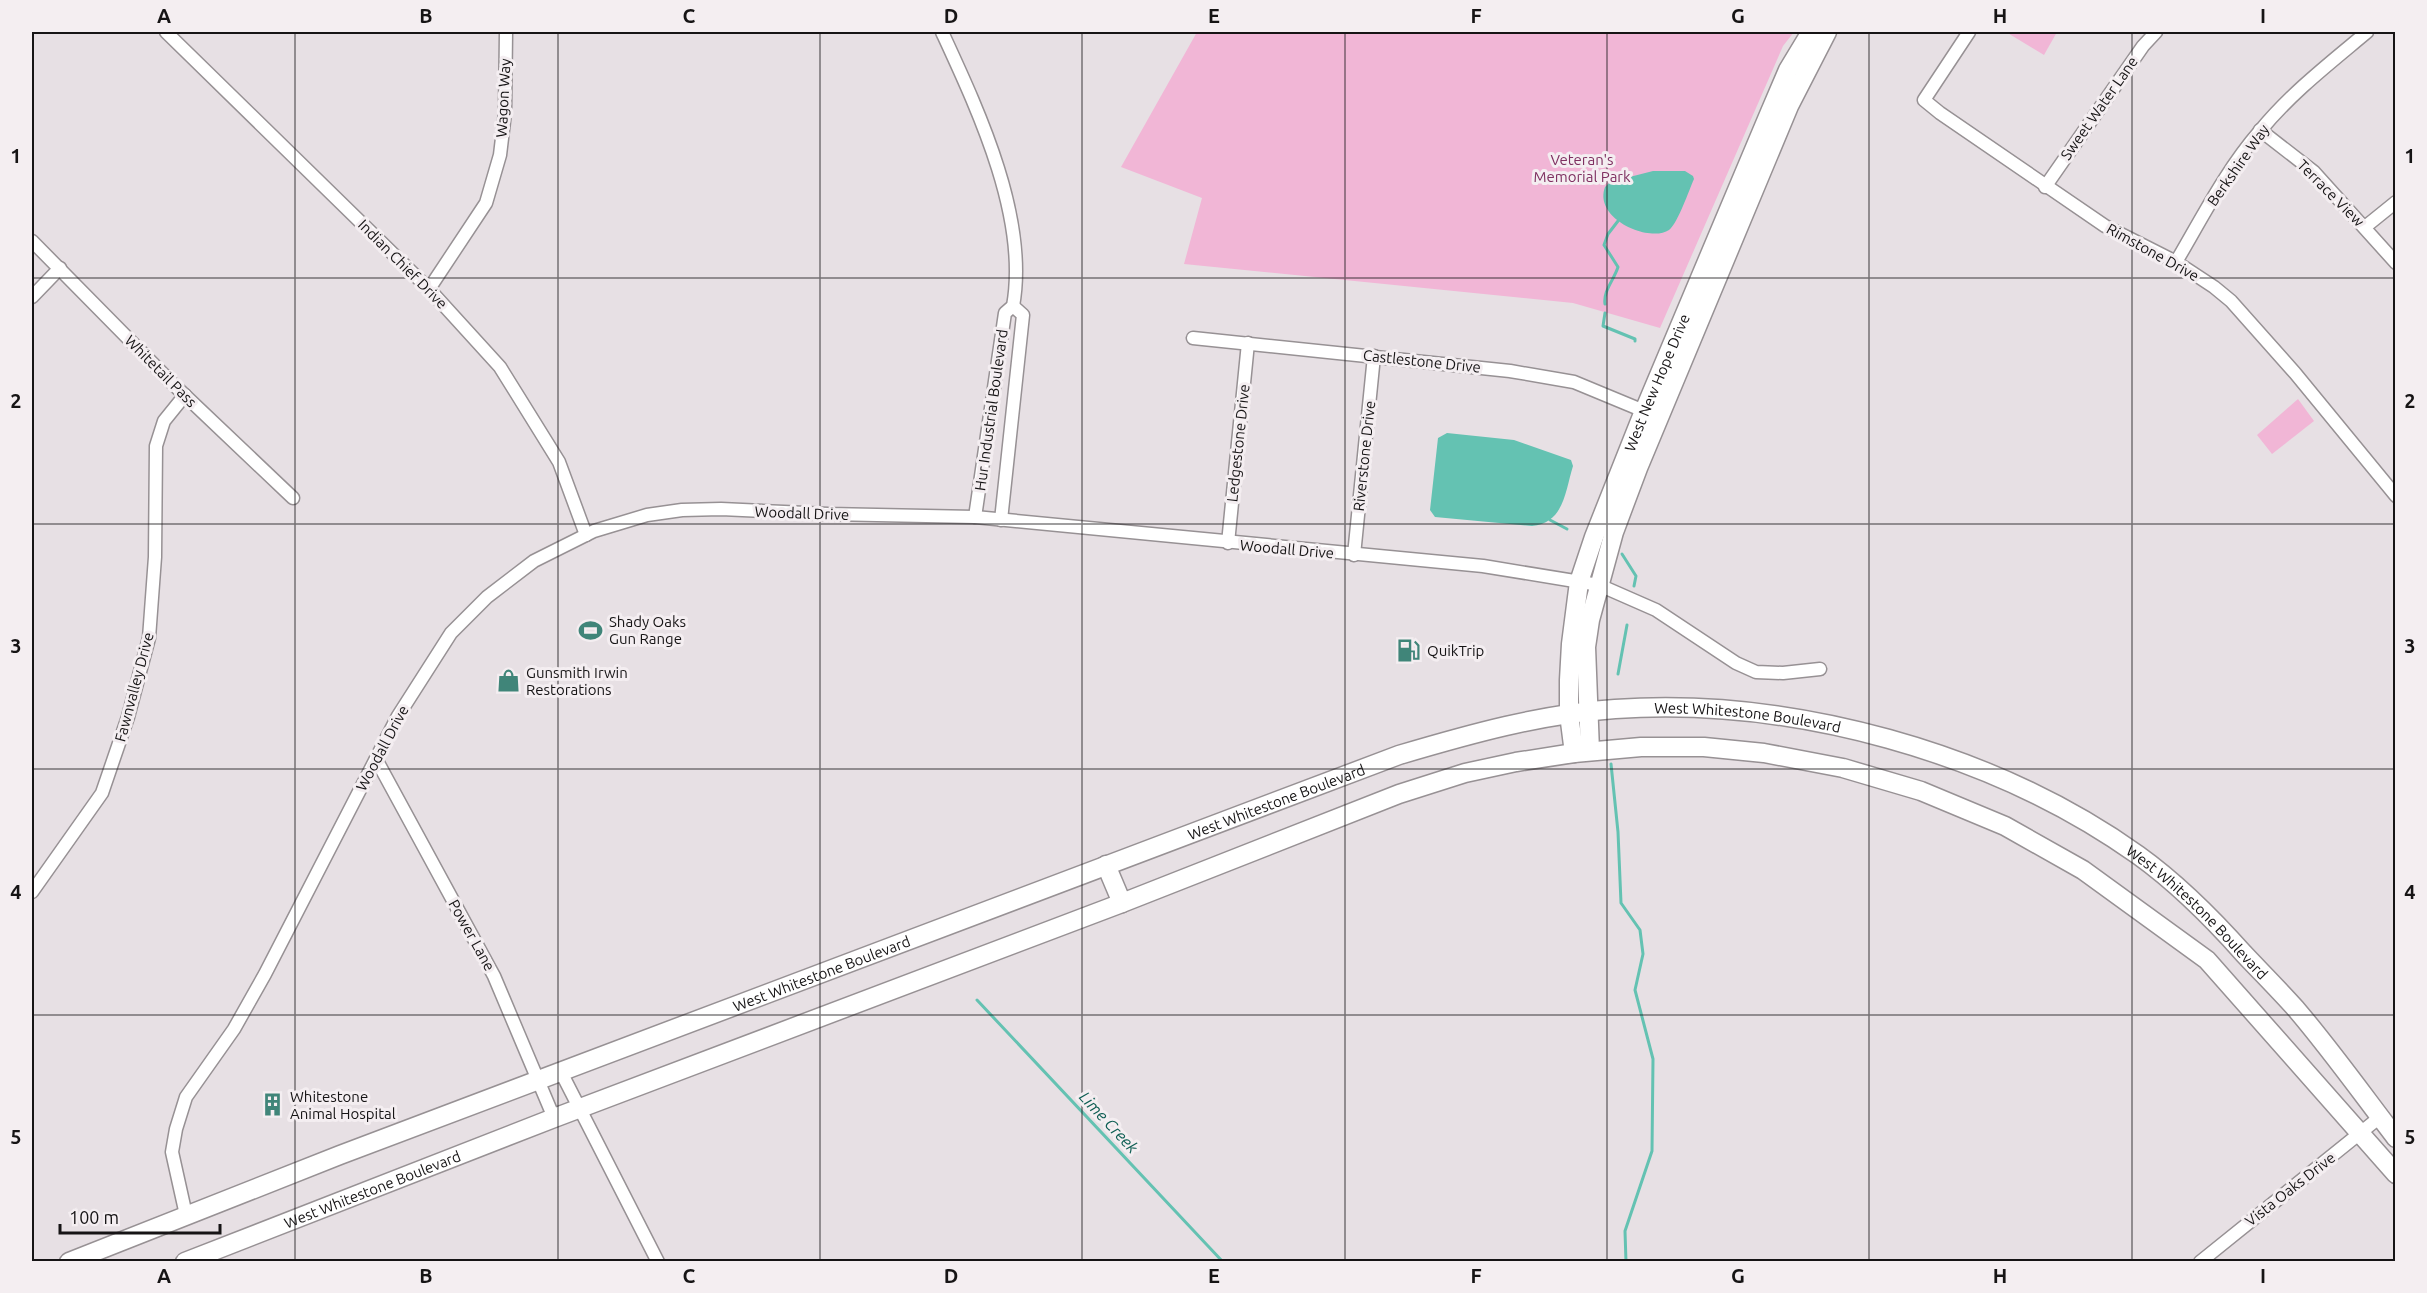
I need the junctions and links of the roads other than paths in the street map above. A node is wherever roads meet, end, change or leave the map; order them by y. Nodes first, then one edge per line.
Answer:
1 (166, 32) edge
2 (506, 32) edge
3 (942, 32) edge
4 (1811, 32) edge
5 (1827, 32) edge
6 (1969, 32) edge
7 (2156, 32) edge
8 (2367, 32) edge
9 (2260, 130) junction
10 (2045, 187) junction
11 (2396, 201) edge
12 (2365, 227) junction
13 (32, 241) edge
14 (2176, 262) junction
15 (2396, 263) edge
16 (60, 268) junction
17 (429, 289) junction
18 (32, 297) edge
19 (1013, 306) junction
20 (1193, 338) dead end
21 (1248, 343) junction
22 (1374, 356) junction
23 (185, 395) junction
24 (1644, 411) junction
25 (2396, 496) edge
26 (293, 498) dead end
27 (975, 517) junction
28 (1001, 520) junction
29 (586, 535) junction
30 (1228, 543) junction
31 (1354, 555) junction
32 (1579, 582) junction
33 (1599, 585) junction
34 (1820, 669) dead end
35 (1588, 712) junction
36 (1569, 714) junction
37 (1582, 752) junction
38 (376, 759) junction
39 (1106, 865) junction
40 (32, 891) edge
41 (1122, 903) junction
42 (561, 1072) junction
43 (539, 1080) junction
44 (579, 1108) junction
45 (2380, 1117) junction
46 (554, 1118) junction
47 (2361, 1133) junction
48 (2396, 1138) edge
49 (2396, 1174) edge
50 (186, 1215) junction
51 (69, 1262) edge
52 (185, 1262) edge
53 (658, 1262) edge
54 (2200, 1262) edge

1 - 17 street, Indian Chief Drive
2 - 17 street, Wagon Way
3 - 19 street, Hur Industrial Boulevard
4 - 24 main road, West New Hope Drive
5 - 33 main road, West New Hope Drive
6 - 10 street, Rimstone Drive
7 - 10 street, Sweet Water Lane
8 - 9 street, Berkshire Way
9 - 12 street, Terrace View
9 - 14 street, Berkshire Way
10 - 14 street, Rimstone Drive
11 - 12 street
12 - 15 street, Terrace View
13 - 16 street, Whitetail Pass
14 - 25 street, Rimstone Drive
16 - 18 street
16 - 23 street, Whitetail Pass
17 - 29 street, Indian Chief Drive
19 - 27 street, Hur Industrial Boulevard
19 - 28 street
20 - 21 street, Castlestone Drive
21 - 22 street, Castlestone Drive
21 - 30 street, Ledgestone Drive
22 - 24 street, Castlestone Drive
22 - 31 street, Riverstone Drive
23 - 26 street, Whitetail Pass
23 - 40 street, Fawnvalley Drive
24 - 32 main road, West New Hope Drive
27 - 28 street, Woodall Drive
27 - 29 street, Woodall Drive
28 - 30 street, Woodall Drive
29 - 38 street, Woodall Drive
30 - 31 street, Woodall Drive
31 - 32 street, Woodall Drive
32 - 33 street, Woodall Drive
32 - 36 main road, West New Hope Drive
33 - 34 street, Woodall Drive
33 - 35 main road, West New Hope Drive
35 - 36 main road, West Whitestone Boulevard
35 - 37 main road, West New Hope Drive
35 - 45 main road, West Whitestone Boulevard
36 - 37 main road, West New Hope Drive
36 - 39 main road, West Whitestone Boulevard
37 - 41 main road, West Whitestone Boulevard
37 - 47 main road, West Whitestone Boulevard
38 - 43 street, Power Lane
38 - 50 street, Woodall Drive
39 - 41 main road
39 - 42 main road, West Whitestone Boulevard
41 - 44 main road, West Whitestone Boulevard
42 - 43 main road, West Whitestone Boulevard
42 - 44 street
43 - 46 street, Power Lane
43 - 50 main road, West Whitestone Boulevard
44 - 46 main road, West Whitestone Boulevard
44 - 53 street
45 - 47 street, Vista Oaks Drive
45 - 48 main road, West Whitestone Boulevard
46 - 52 main road, West Whitestone Boulevard
47 - 49 main road, West Whitestone Boulevard
47 - 54 street, Vista Oaks Drive
50 - 51 main road, West Whitestone Boulevard

